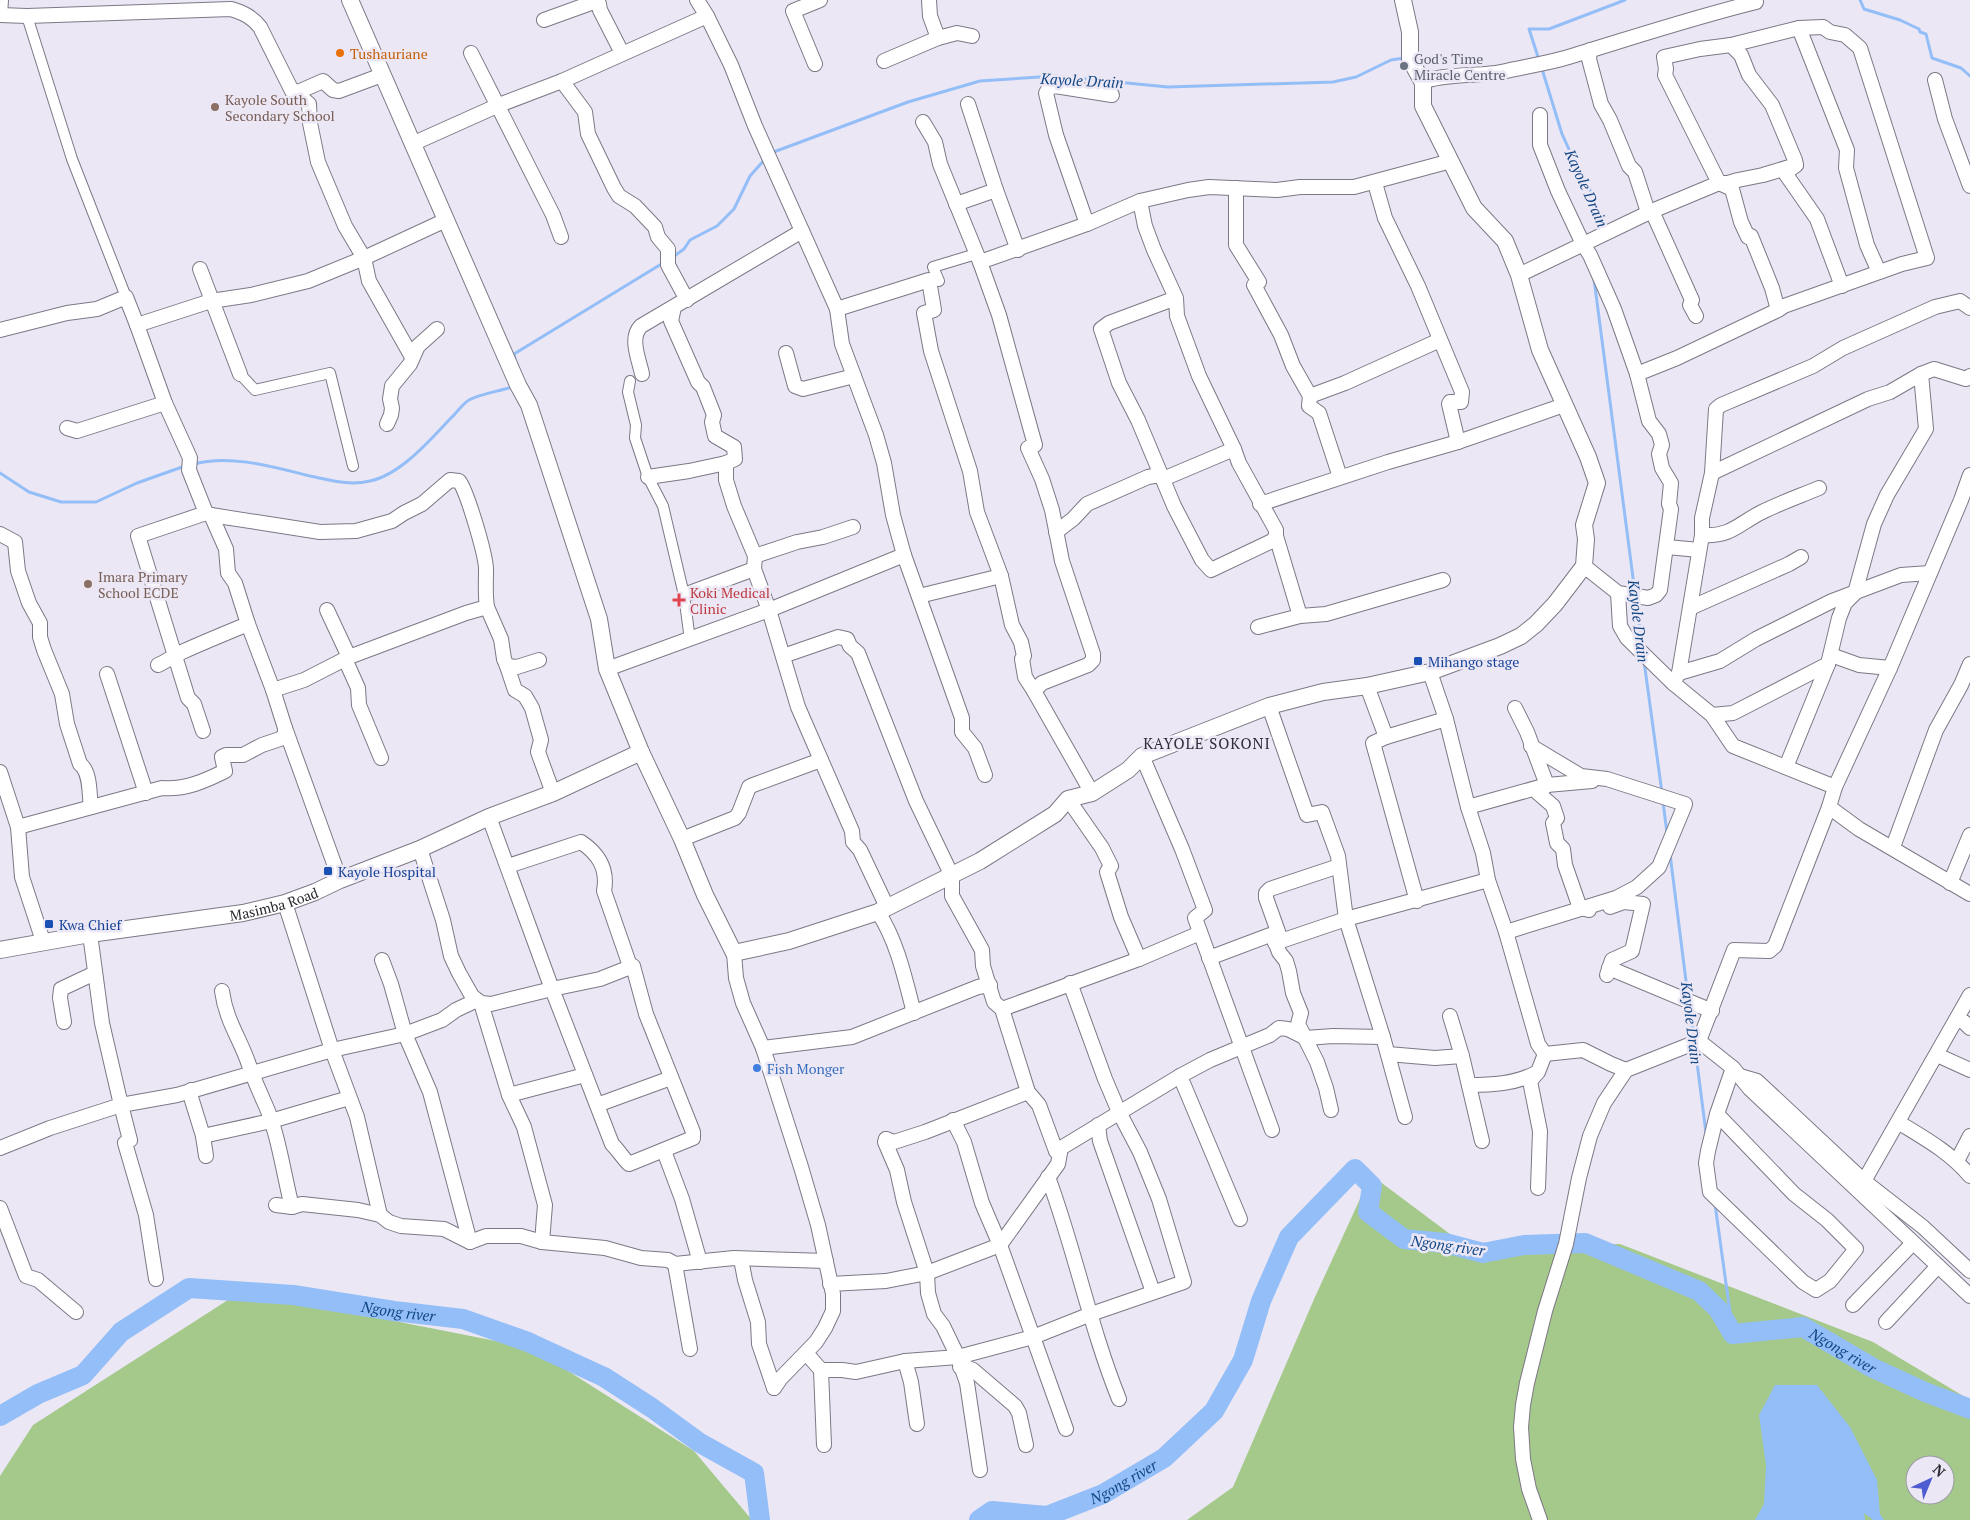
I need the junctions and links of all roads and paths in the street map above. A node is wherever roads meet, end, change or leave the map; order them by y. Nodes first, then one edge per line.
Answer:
1 (1, 0) edge
2 (350, 0) edge
3 (820, 0) edge
4 (929, 0) edge
5 (1403, 0) edge
6 (701, 1) edge
7 (1756, 2) dead end
8 (792, 6) edge
9 (0, 14) edge
10 (27, 16) junction
11 (707, 16) junction
12 (544, 20) dead end
13 (1798, 28) junction
14 (972, 36) dead end
15 (938, 38) junction
16 (1731, 45) junction
17 (1590, 50) junction
18 (471, 53) dead end
19 (622, 53) junction
20 (884, 61) dead end
21 (815, 64) dead end
22 (382, 76) junction
23 (1935, 80) dead end
24 (562, 81) junction
25 (1423, 83) junction
26 (293, 90) junction
27 (1112, 95) dead end
28 (968, 104) dead end
29 (499, 105) junction
30 (1540, 115) dead end
31 (923, 122) dead end
32 (412, 144) junction
33 (1451, 161) junction
34 (1796, 165) junction
35 (1375, 183) junction
36 (1719, 183) junction
37 (1970, 186) edge
38 (1236, 188) junction
39 (996, 190) junction
40 (1140, 201) junction
41 (956, 204) junction
42 (1652, 211) junction
43 (446, 220) junction
44 (1087, 224) junction
45 (802, 231) junction
46 (561, 237) dead end
47 (1583, 244) junction
48 (1018, 250) junction
49 (364, 258) junction
50 (978, 258) junction
51 (200, 268) dead end
52 (1879, 272) junction
53 (1519, 275) junction
54 (939, 281) dead end
55 (1842, 286) junction
56 (126, 297) junction
57 (1176, 298) junction
58 (687, 300) junction
59 (211, 301) junction
60 (674, 307) junction
61 (1970, 308) edge
62 (837, 309) junction
63 (1778, 310) junction
64 (1696, 316) dead end
65 (137, 325) junction
66 (437, 329) dead end
67 (0, 330) edge
68 (1440, 340) junction
69 (786, 352) dead end
70 (412, 357) junction
71 (240, 374) joint
72 (1637, 374) junction
73 (1921, 374) junction
74 (854, 376) junction
75 (1970, 376) edge
76 (636, 377) joint
77 (1310, 396) junction
78 (165, 403) junction
79 (1564, 405) junction
80 (387, 424) dead end
81 (67, 428) dead end
82 (1458, 442) junction
83 (1234, 449) junction
84 (726, 463) junction
85 (353, 466) dead end
86 (1712, 473) junction
87 (1970, 475) edge
88 (648, 476) junction
89 (1162, 477) junction
90 (1340, 477) junction
91 (1819, 488) dead end
92 (1966, 501) edge
93 (1260, 504) junction
94 (208, 514) junction
95 (853, 528) dead end
96 (1056, 532) junction
97 (0, 534) edge
98 (1702, 535) junction
99 (1276, 536) junction
100 (1667, 547) junction
101 (1699, 550) junction
102 (904, 555) junction
103 (1801, 557) dead end
104 (754, 562) junction
105 (1584, 566) junction
106 (1930, 573) junction
107 (1002, 576) junction
108 (1443, 580) dead end
109 (1618, 593) junction
110 (1855, 593) junction
111 (684, 595) junction
112 (919, 596) junction
113 (488, 607) junction
114 (1690, 608) junction
115 (326, 610) dead end
116 (769, 610) junction
117 (1300, 616) junction
118 (248, 624) junction
119 (1258, 627) dead end
120 (690, 640) junction
121 (174, 655) junction
122 (783, 656) junction
123 (347, 658) junction
124 (1829, 659) junction
125 (539, 660) dead end
126 (1970, 664) edge
127 (158, 665) dead end
128 (507, 666) junction
129 (1890, 668) junction
130 (607, 669) junction
131 (1430, 672) junction
132 (107, 674) dead end
133 (1676, 678) junction
134 (1367, 686) junction
135 (273, 690) junction
136 (1034, 691) junction
137 (1268, 706) junction
138 (1515, 708) dead end
139 (1712, 714) junction
140 (1446, 719) junction
141 (284, 728) junction
142 (203, 731) dead end
143 (1386, 737) junction
144 (1531, 746) junction
145 (641, 752) junction
146 (1142, 756) junction
147 (381, 758) dead end
148 (821, 760) junction
149 (1786, 767) junction
150 (985, 774) dead end
151 (1, 776) edge
152 (1608, 780) junction
153 (1547, 785) junction
154 (1835, 787) junction
155 (146, 793) junction
156 (553, 793) junction
157 (1092, 793) junction
158 (1068, 799) junction
159 (91, 807) junction
160 (1468, 807) junction
161 (1829, 807) junction
162 (489, 817) junction
163 (18, 827) junction
164 (1970, 835) edge
165 (682, 839) junction
166 (1892, 848) junction
167 (420, 849) junction
168 (508, 866) junction
169 (1339, 866) junction
170 (952, 876) junction
171 (340, 880) junction
172 (1488, 880) junction
173 (1950, 883) junction
174 (1970, 894) edge
175 (1416, 900) junction
176 (285, 903) junction
177 (1580, 908) junction
178 (883, 910) junction
179 (1346, 919) junction
180 (1506, 932) junction
181 (1200, 933) junction
182 (90, 934) junction
183 (43, 941) junction
184 (1278, 941) junction
185 (0, 950) edge
186 (734, 954) junction
187 (1209, 958) junction
188 (1139, 959) junction
189 (382, 960) dead end
190 (630, 966) junction
191 (95, 973) junction
192 (1070, 983) junction
193 (990, 984) junction
194 (552, 988) junction
195 (222, 990) dead end
196 (1970, 995) edge
197 (479, 1001) junction
198 (1002, 1009) junction
199 (1712, 1011) junction
200 (914, 1013) junction
201 (1450, 1016) dead end
202 (1956, 1020) junction
203 (64, 1022) dead end
204 (1970, 1028) edge
205 (405, 1034) junction
206 (1383, 1037) junction
207 (1306, 1038) junction
208 (1699, 1041) junction
209 (1241, 1046) junction
210 (762, 1048) junction
211 (332, 1050) junction
212 (1388, 1054) junction
213 (1545, 1054) junction
214 (1937, 1055) junction
215 (1462, 1056) junction
216 (1626, 1070) junction
217 (1970, 1070) edge
218 (1538, 1072) junction
219 (1737, 1072) junction
220 (251, 1074) junction
221 (585, 1075) junction
222 (1180, 1076) junction
223 (671, 1078) junction
224 (1468, 1085) junction
225 (192, 1090) junction
226 (1028, 1092) junction
227 (509, 1095) junction
228 (349, 1098) junction
229 (121, 1105) junction
230 (597, 1105) junction
231 (1331, 1110) dead end
232 (1119, 1112) junction
233 (1717, 1114) junction
234 (1405, 1117) dead end
235 (953, 1120) junction
236 (271, 1121) junction
237 (1898, 1122) junction
238 (1098, 1125) junction
239 (1272, 1130) dead end
240 (203, 1136) junction
241 (1970, 1136) edge
242 (1482, 1141) dead end
243 (0, 1148) edge
244 (664, 1151) junction
245 (1056, 1151) junction
246 (206, 1156) dead end
247 (1957, 1161) junction
248 (1970, 1176) edge
249 (1048, 1177) junction
250 (1864, 1181) junction
251 (1538, 1188) dead end
252 (276, 1205) dead end
253 (292, 1207) junction
254 (0, 1208) edge
255 (380, 1215) junction
256 (1240, 1219) dead end
257 (470, 1242) junction
258 (542, 1242) junction
259 (1913, 1243) junction
260 (1000, 1245) junction
261 (741, 1258) junction
262 (826, 1261) junction
263 (700, 1262) junction
264 (675, 1264) junction
265 (1938, 1266) junction
266 (1970, 1271) edge
267 (927, 1273) junction
268 (156, 1279) dead end
269 (830, 1284) junction
270 (1153, 1292) junction
271 (1970, 1296) edge
272 (1853, 1304) dead end
273 (76, 1312) dead end
274 (1090, 1314) junction
275 (1886, 1322) dead end
276 (1032, 1337) junction
277 (690, 1349) dead end
278 (806, 1354) junction
279 (904, 1362) junction
280 (959, 1362) junction
281 (821, 1370) junction
282 (1119, 1399) dead end
283 (917, 1424) dead end
284 (1066, 1429) dead end
285 (824, 1445) dead end
286 (1026, 1445) dead end
287 (980, 1470) dead end
288 (1540, 1520) edge

1 - 9 street
2 - 22 street
3 - 8 street
4 - 15 street
5 - 25 street
6 - 11 street
7 - 17 street
8 - 21 street
9 - 10 street
10 - 26 street
10 - 56 street
11 - 19 street
11 - 45 street
12 - 19 street
13 - 16 street
13 - 52 street
13 - 52 street
14 - 15 street
15 - 20 street
16 - 34 street
16 - 36 street
17 - 25 street
17 - 42 street
18 - 29 street
19 - 24 street
22 - 26 street
22 - 32 street
23 - 37 street
24 - 29 street
24 - 58 street
25 - 33 street
26 - 49 street
27 - 44 street
28 - 39 street
29 - 32 street
29 - 46 street
30 - 47 street
31 - 41 street
32 - 43 street
33 - 35 street
33 - 53 street
34 - 36 street
34 - 55 street
35 - 38 street
35 - 68 street
36 - 42 street
36 - 63 street
38 - 40 street
38 - 77 street
39 - 41 street
39 - 48 street
40 - 44 street
40 - 57 street
41 - 50 street
42 - 47 street
42 - 64 street
43 - 49 street
43 - 130 street
44 - 48 street
45 - 58 street
45 - 62 street
47 - 53 street
47 - 72 street
48 - 50 street
49 - 59 street
49 - 70 street
50 - 54 street
50 - 96 street
51 - 59 street
52 - 55 street
53 - 79 street
55 - 63 street
56 - 65 street
56 - 67 street
57 - 83 street
57 - 89 street
58 - 60 street
59 - 65 street
59 - 71 street
60 - 76 street
60 - 84 street
61 - 86 street
62 - 74 street
62 - 107 street
63 - 72 street
65 - 78 street
66 - 70 street
68 - 77 street
68 - 82 street
69 - 74 street
70 - 80 street
71 - 85 street
72 - 100 street
73 - 75 street
73 - 86 street
73 - 110 street
74 - 102 street
76 - 88 street
77 - 90 street
78 - 81 street
78 - 94 street
79 - 82 street
79 - 105 street
82 - 90 street
83 - 89 street
83 - 93 street
84 - 88 street
84 - 104 street
86 - 98 street
87 - 92 street
88 - 111 street
89 - 96 street
89 - 99 street
90 - 93 street
91 - 98 street
92 - 106 street
93 - 99 street
94 - 113 street
94 - 118 street
94 - 121 street
95 - 104 street
96 - 136 street
97 - 159 street
98 - 101 street
99 - 117 street
100 - 101 street
100 - 109 street
101 - 114 street
102 - 112 street
102 - 116 street
103 - 114 street
104 - 111 street
104 - 116 street
105 - 109 street
105 - 131 street
106 - 110 street
106 - 129 street
107 - 112 street
107 - 136 street
108 - 117 street
109 - 133 street
110 - 124 street
110 - 133 street
111 - 120 street
112 - 150 street
113 - 123 street
113 - 128 street
114 - 133 street
115 - 123 street
116 - 120 street
116 - 122 street
117 - 119 street
118 - 121 street
118 - 135 street
120 - 130 street
121 - 127 street
121 - 142 street
122 - 148 street
122 - 170 street
123 - 135 street
123 - 147 street
124 - 129 street
124 - 139 street
124 - 149 street
125 - 128 street
126 - 166 street
128 - 156 street
129 - 154 street
130 - 145 street
131 - 134 street
131 - 140 street
132 - 155 street
133 - 139 street
134 - 137 street
134 - 143 street
135 - 141 street
136 - 157 street
137 - 146 street
137 - 169 street
138 - 144 street
139 - 149 street
140 - 143 street
140 - 160 street
141 - 155 street
141 - 171 street
143 - 175 street
144 - 152 street
144 - 153 street
145 - 156 street, Masimba Road
145 - 165 street
146 - 157 street
146 - 181 street
148 - 165 street
148 - 178 street
149 - 154 street
151 - 163 street
152 - 153 street
152 - 177 street
153 - 160 street
153 - 177 street
154 - 161 street
155 - 159 street
156 - 162 street, Masimba Road
157 - 158 street
158 - 170 street
158 - 188 street
159 - 163 street
160 - 172 street
161 - 166 street
161 - 199 street
162 - 167 street, Masimba Road
162 - 168 street
163 - 183 street
164 - 173 street
165 - 186 street
166 - 173 street
167 - 171 street, Masimba Road
167 - 197 street
168 - 190 street
168 - 194 street
169 - 179 street
169 - 184 street
170 - 178 street
170 - 193 street
171 - 176 street, Masimba Road
172 - 175 street
172 - 180 street
173 - 174 street
175 - 179 street
176 - 182 street, Masimba Road
176 - 211 street
177 - 180 street
177 - 199 street
178 - 186 street
178 - 200 street
179 - 184 street
179 - 206 street
180 - 213 street
181 - 187 street
181 - 188 street
182 - 183 street, Masimba Road
182 - 191 street
183 - 185 street, Masimba Road
184 - 187 street
184 - 207 street
186 - 210 street
187 - 209 street
188 - 192 street
189 - 205 street
190 - 194 street
190 - 223 street
191 - 203 street
191 - 229 street
192 - 198 street
192 - 232 street
193 - 198 street
193 - 200 street
194 - 197 street
194 - 221 street
195 - 220 street
196 - 202 street
197 - 205 street
197 - 227 street
198 - 226 street
199 - 208 street
200 - 210 street
201 - 215 street
202 - 204 street
202 - 214 street
205 - 211 street
205 - 257 street
206 - 207 street
206 - 212 street
207 - 209 street
207 - 231 street
208 - 216 street
208 - 219 street
209 - 222 street
209 - 239 street
210 - 262 street
211 - 220 street
211 - 228 street
212 - 215 street
212 - 234 street
213 - 216 street
213 - 218 street
214 - 217 street
214 - 237 street
215 - 224 street
216 - 288 street
218 - 224 street
218 - 251 street
219 - 233 street
219 - 250 street
219 - 259 street
220 - 225 street
220 - 236 street
221 - 227 street
221 - 230 street
222 - 232 street
222 - 256 street
223 - 230 street
223 - 244 street
224 - 242 street
225 - 229 street
225 - 240 street
226 - 235 street
226 - 245 street
227 - 258 street
228 - 236 street
228 - 255 street
229 - 243 street
229 - 268 street
230 - 244 street
232 - 238 street
232 - 270 street
233 - 233 street
235 - 260 street
235 - 267 street
236 - 240 street
236 - 253 street
237 - 247 street
237 - 250 street
238 - 245 street
238 - 270 street
240 - 246 street
241 - 247 street
244 - 263 street
245 - 249 street
247 - 248 street
249 - 260 street
249 - 274 street
250 - 266 street
252 - 253 street
253 - 255 street
254 - 273 street
255 - 257 street
257 - 258 street
258 - 264 street
259 - 265 street
259 - 272 street
260 - 267 street
260 - 276 street
261 - 262 street
261 - 263 street
261 - 278 street
262 - 269 street
263 - 264 street
264 - 277 street
265 - 271 street
265 - 275 street
267 - 269 street
267 - 280 street
269 - 278 street
270 - 274 street
274 - 276 street
274 - 282 street
276 - 280 street
276 - 284 street
278 - 281 street
279 - 280 street
279 - 281 street
279 - 283 street
280 - 286 street
280 - 287 street
281 - 285 street

